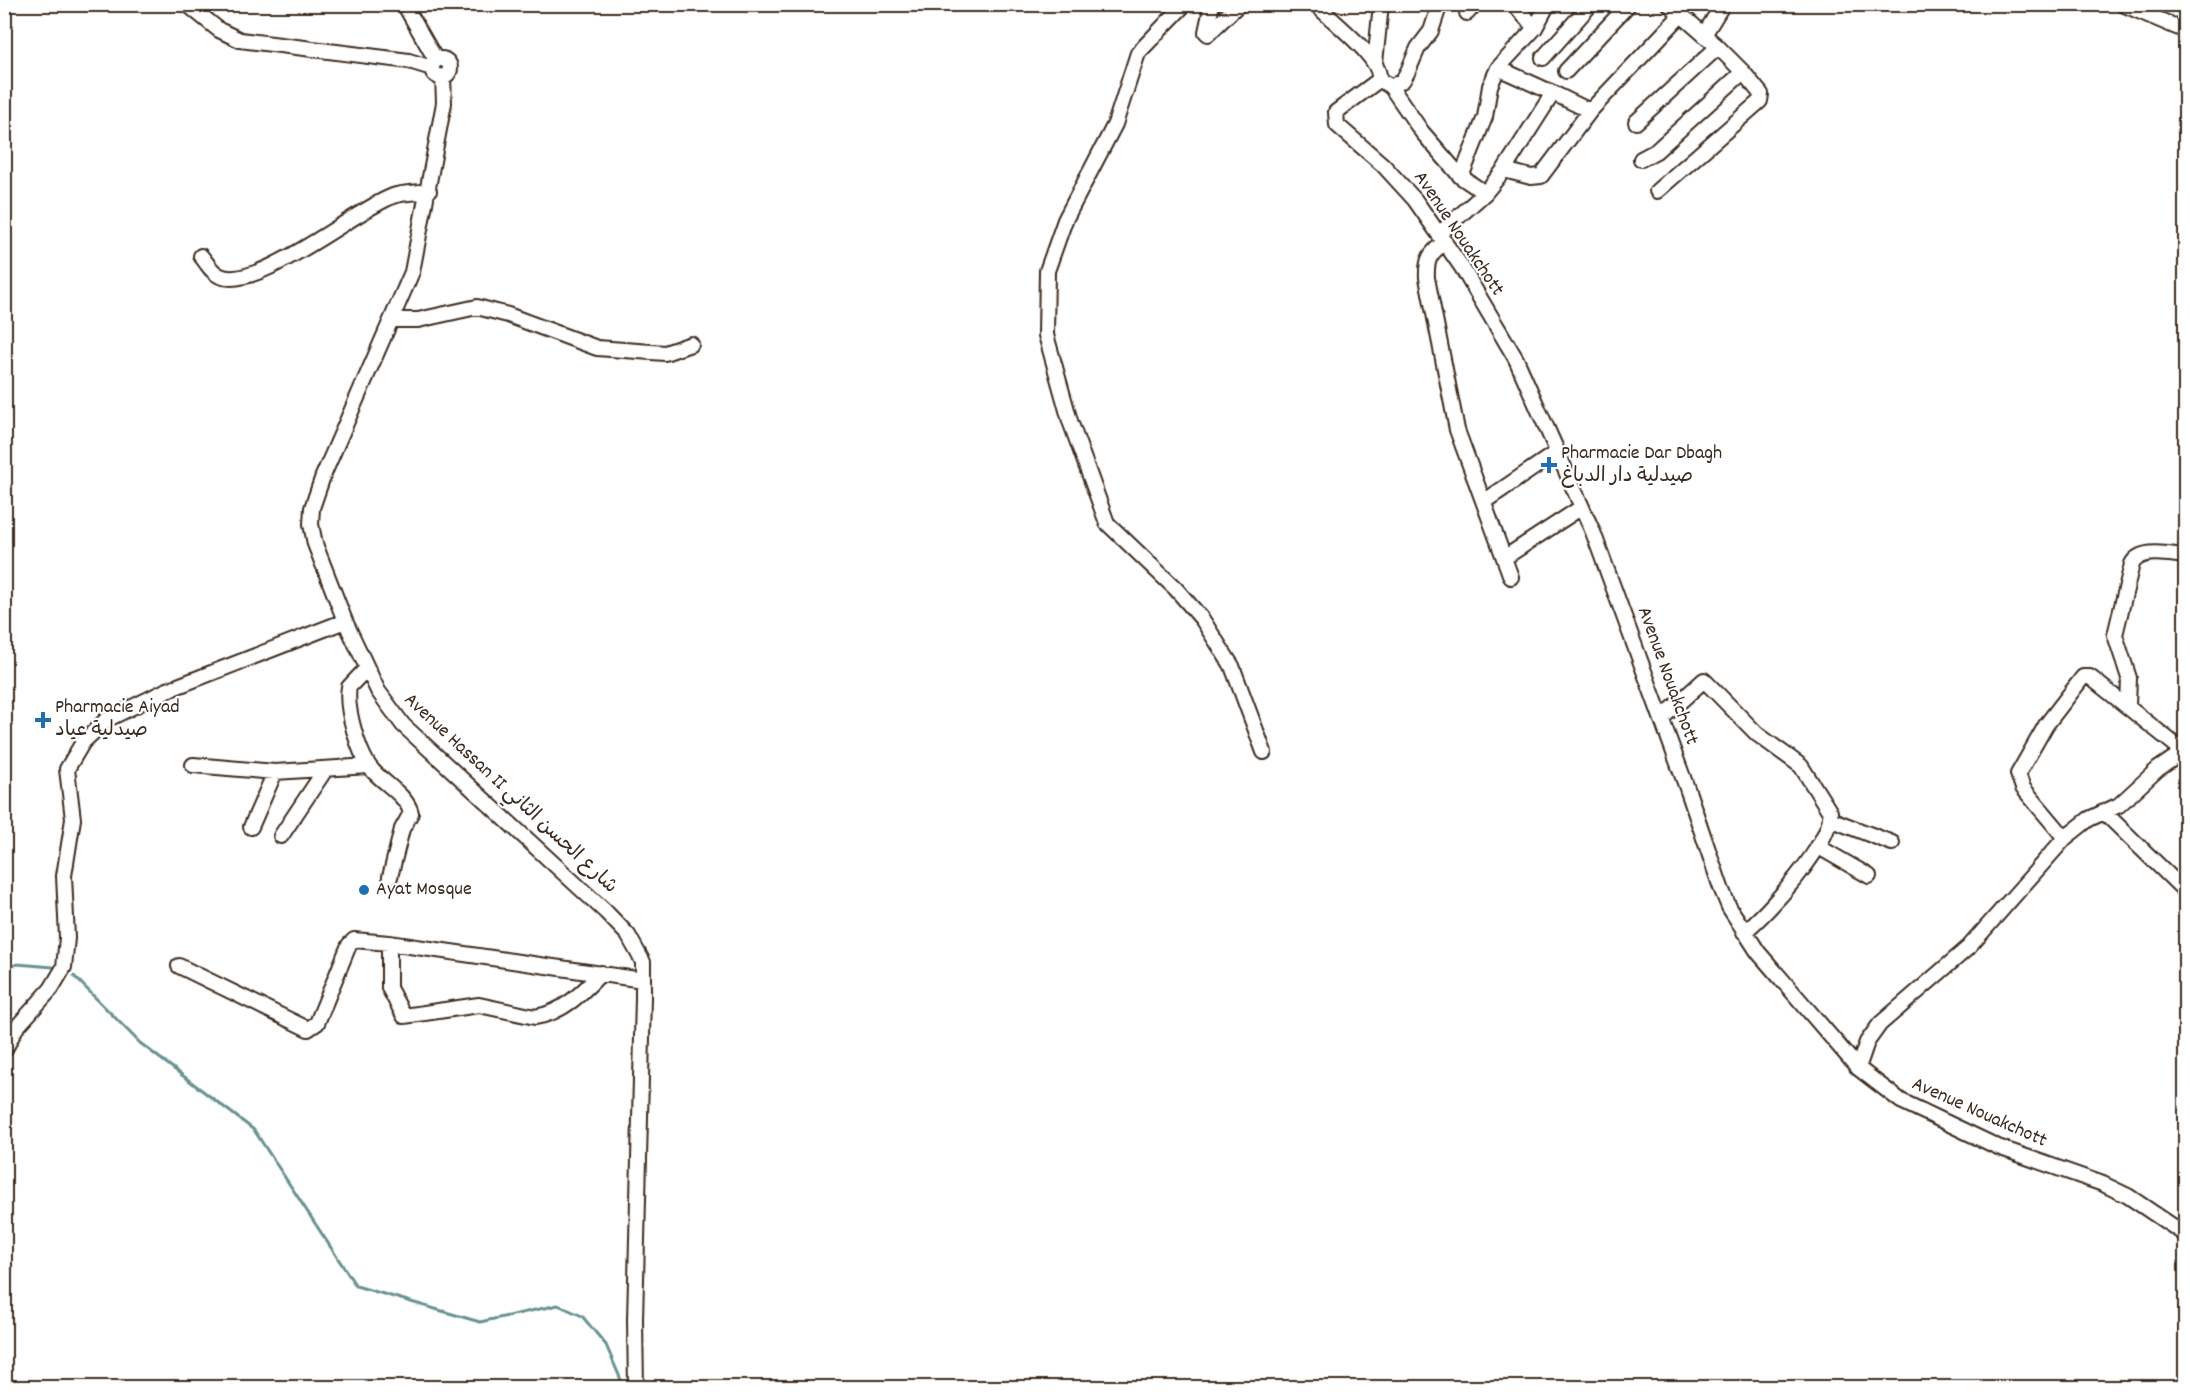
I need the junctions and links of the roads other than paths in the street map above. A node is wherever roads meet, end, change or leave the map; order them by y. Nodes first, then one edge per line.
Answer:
1 (187, 4) edge
2 (404, 4) edge
3 (1185, 4) edge
4 (1212, 4) edge
5 (1239, 4) edge
6 (1316, 4) edge
7 (1381, 4) edge
8 (1440, 4) edge
9 (1514, 4) edge
10 (1548, 4) edge
11 (1591, 4) edge
12 (1629, 4) edge
13 (1669, 4) edge
14 (1723, 4) edge
15 (2122, 4) edge
16 (1680, 16) junction
17 (1535, 28) junction
18 (2186, 31) edge
19 (1704, 35) junction
20 (1718, 47) junction
21 (1543, 58) dead end
22 (1375, 63) junction
23 (437, 68) junction
24 (1498, 68) junction
25 (1566, 71) dead end
26 (1743, 72) junction
27 (1385, 83) junction
28 (1553, 93) junction
29 (1590, 111) junction
30 (1636, 122) dead end
31 (1641, 159) dead end
32 (1504, 170) junction
33 (1461, 177) junction
34 (429, 191) junction
35 (1657, 191) dead end
36 (1485, 193) junction
37 (1442, 238) junction
38 (201, 256) dead end
39 (392, 320) junction
40 (691, 344) dead end
41 (1557, 452) junction
42 (1485, 501) junction
43 (1582, 507) junction
44 (2186, 556) edge
45 (1504, 558) junction
46 (1511, 577) dead end
47 (345, 621) junction
48 (367, 668) junction
49 (2128, 705) junction
50 (1662, 718) junction
51 (2184, 751) edge
52 (1264, 752) dead end
53 (193, 765) dead end
54 (369, 766) junction
55 (325, 770) junction
56 (275, 772) junction
57 (2105, 813) junction
58 (1830, 819) junction
59 (251, 827) dead end
60 (281, 836) dead end
61 (2065, 838) junction
62 (1892, 843) dead end
63 (1817, 846) junction
64 (1869, 876) dead end
65 (390, 877) dead end
66 (2186, 892) edge
67 (1744, 932) junction
68 (389, 943) junction
69 (179, 966) dead end
70 (601, 974) junction
71 (643, 980) junction
72 (4, 1051) edge
73 (1858, 1068) junction
74 (2186, 1235) edge
75 (636, 1388) edge

1 - 23 street
2 - 23 street
3 - 52 street
4 - 5 street
6 - 22 street
7 - 22 street
8 - 27 street
9 - 17 street
10 - 17 street
11 - 21 street
12 - 25 street
13 - 16 street
14 - 19 street
15 - 18 street
16 - 19 street
16 - 29 street
17 - 24 street
19 - 20 street
20 - 26 street
20 - 30 street
22 - 27 street
23 - 34 street, Avenue Hassan II شارع الحسن الثاني
24 - 28 street
24 - 33 street
26 - 31 street
26 - 35 street
27 - 33 street
27 - 37 street, Avenue Nouakchott
28 - 29 street
28 - 32 street
29 - 32 street
32 - 36 street
33 - 36 street
34 - 38 street
34 - 39 street, Avenue Hassan II شارع الحسن الثاني
36 - 37 street
37 - 41 street, Avenue Nouakchott
37 - 42 street
39 - 40 street
39 - 47 street, Avenue Hassan II شارع الحسن الثاني
41 - 42 street
41 - 43 street, Avenue Nouakchott
42 - 45 street
43 - 45 street
43 - 50 street, Avenue Nouakchott
44 - 49 street
45 - 46 street
47 - 48 street, Avenue Hassan II شارع الحسن الثاني
47 - 72 street
48 - 54 street
48 - 71 street, Avenue Hassan II شارع الحسن الثاني
49 - 51 street
49 - 61 street
50 - 58 street
50 - 67 street, Avenue Nouakchott
51 - 57 street
53 - 56 street
54 - 55 street
54 - 65 street
55 - 56 street
55 - 60 street
56 - 59 street
57 - 61 street
57 - 66 street
58 - 62 street
58 - 63 street
61 - 73 street
63 - 64 street
63 - 67 street
67 - 73 street, Avenue Nouakchott
68 - 69 street
68 - 70 street
68 - 70 street
70 - 71 street
71 - 75 street, Avenue Hassan II شارع الحسن الثاني
73 - 74 street, Avenue Nouakchott

